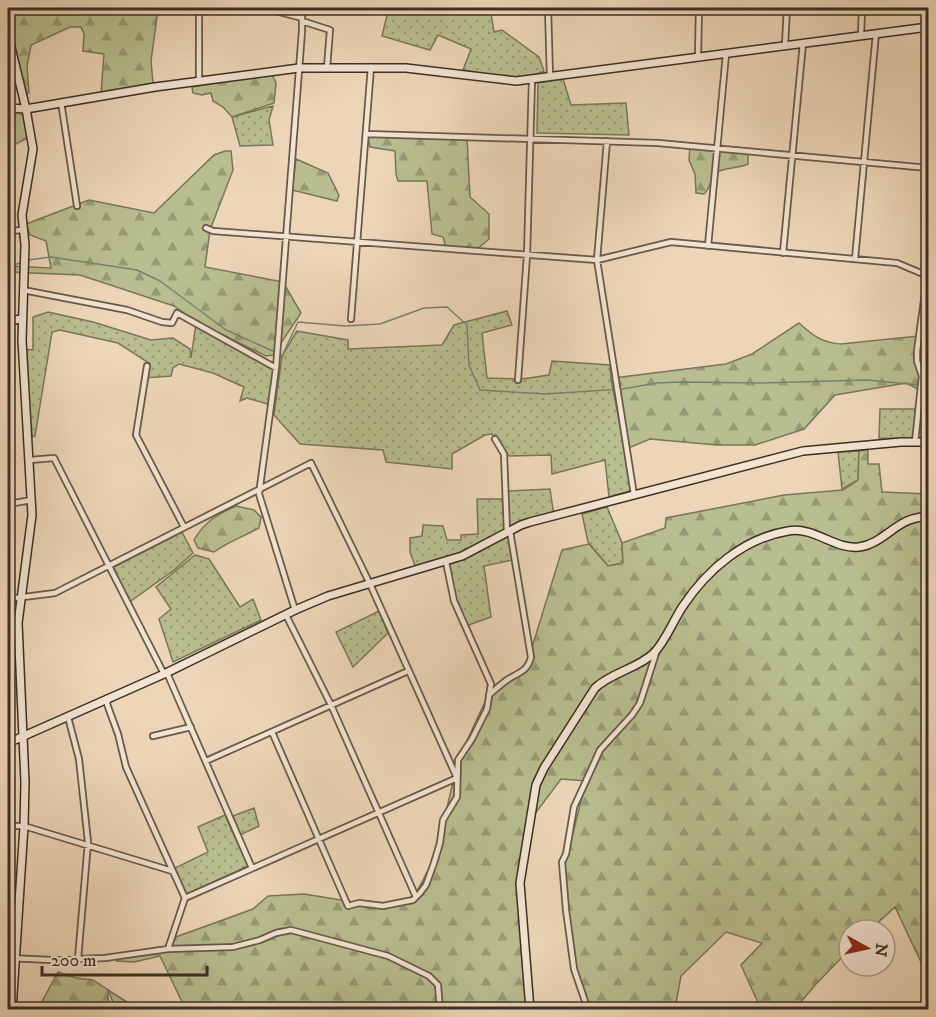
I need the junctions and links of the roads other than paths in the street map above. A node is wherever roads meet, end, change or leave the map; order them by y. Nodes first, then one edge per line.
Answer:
1 (199, 8) edge
2 (264, 8) edge
3 (298, 8) edge
4 (618, 8) edge
5 (699, 8) edge
6 (787, 8) edge
7 (862, 8) edge
8 (548, 9) edge
9 (928, 9) edge
10 (302, 20) junction
11 (928, 27) edge
12 (876, 33) junction
13 (8, 35) edge
14 (861, 35) junction
15 (803, 43) junction
16 (785, 45) junction
17 (726, 54) junction
18 (698, 57) junction
19 (371, 67) junction
20 (299, 68) junction
21 (327, 68) junction
22 (550, 76) junction
23 (532, 79) junction
24 (199, 81) junction
25 (61, 102) junction
26 (8, 108) edge
27 (26, 108) junction
28 (367, 134) junction
29 (531, 139) junction
30 (607, 141) junction
31 (717, 148) junction
32 (792, 155) junction
33 (864, 162) junction
34 (928, 168) edge
35 (77, 206) dead end
36 (206, 228) dead end
37 (24, 230) junction
38 (8, 231) edge
39 (286, 236) junction
40 (358, 241) junction
41 (708, 246) junction
42 (783, 253) junction
43 (527, 255) junction
44 (855, 259) junction
45 (597, 260) junction
46 (928, 271) edge
47 (928, 276) edge
48 (23, 290) junction
49 (21, 319) junction
50 (351, 319) dead end
51 (8, 321) edge
52 (147, 366) dead end
53 (276, 369) junction
54 (518, 380) dead end
55 (495, 439) dead end
56 (915, 442) junction
57 (928, 442) edge
58 (30, 460) junction
59 (260, 489) junction
60 (634, 495) junction
61 (32, 500) junction
62 (8, 504) edge
63 (928, 517) edge
64 (184, 527) junction
65 (509, 532) junction
66 (446, 562) junction
67 (109, 566) junction
68 (370, 584) junction
69 (22, 597) junction
70 (8, 598) edge
71 (295, 610) junction
72 (286, 615) junction
73 (658, 648) junction
74 (408, 671) junction
75 (165, 674) junction
76 (489, 695) junction
77 (108, 699) junction
78 (331, 705) junction
79 (68, 717) junction
80 (191, 727) junction
81 (272, 732) junction
82 (22, 736) junction
83 (153, 736) dead end
84 (8, 743) edge
85 (206, 761) junction
86 (457, 778) junction
87 (378, 812) junction
88 (8, 826) edge
89 (24, 826) junction
90 (318, 838) junction
91 (87, 845) junction
92 (252, 868) junction
93 (173, 871) junction
94 (416, 897) junction
95 (185, 898) junction
96 (168, 949) junction
97 (11, 958) edge
98 (78, 959) junction
99 (12, 1010) edge
100 (441, 1010) edge
101 (530, 1010) edge
102 (588, 1010) edge

1 - 24 street
2 - 10 street
3 - 10 street
4 - 8 street
5 - 18 street
6 - 16 street
7 - 14 street
8 - 22 street
9 - 11 street
10 - 20 street
10 - 21 street
11 - 12 street
12 - 14 street
12 - 33 street
13 - 27 street
14 - 15 street
15 - 16 street
15 - 32 street
16 - 17 street
17 - 18 street
17 - 31 street
18 - 22 street
19 - 21 street
19 - 23 street
19 - 28 street
20 - 21 street
20 - 24 street
20 - 39 street
22 - 23 street
23 - 29 street
24 - 25 street
25 - 27 street
25 - 35 street
26 - 27 street
27 - 37 street
28 - 29 street
28 - 40 street
29 - 30 street
29 - 43 street
30 - 31 street
30 - 45 street
31 - 32 street
31 - 41 street
32 - 33 street
32 - 42 street
33 - 34 street
33 - 44 street
36 - 39 street
37 - 38 street
37 - 48 street
39 - 40 street
39 - 53 street
40 - 43 street
40 - 50 street
41 - 42 street
41 - 45 street
42 - 44 street
43 - 45 street
43 - 54 street
44 - 47 street
45 - 60 street
46 - 47 street
47 - 56 street
48 - 49 street
48 - 53 street
49 - 51 street
49 - 58 street
52 - 64 street
53 - 59 street
55 - 65 street
56 - 57 street
56 - 60 street
58 - 61 street
58 - 67 street
59 - 64 street
59 - 68 street
59 - 71 street
60 - 65 street
61 - 62 street
61 - 69 street
63 - 73 street
64 - 67 street
65 - 66 street
65 - 76 street
66 - 68 street
66 - 76 street
67 - 69 street
67 - 75 street
68 - 71 street
68 - 74 street
69 - 70 street
69 - 82 street
71 - 72 street
72 - 75 street
72 - 78 street
73 - 101 street
73 - 102 street
74 - 78 street
74 - 86 street
75 - 77 street
75 - 80 street
76 - 86 street
77 - 79 street
77 - 93 street
78 - 81 street
78 - 87 street
79 - 82 street
79 - 91 street
80 - 83 street
80 - 85 street
81 - 85 street
81 - 90 street
82 - 84 street
82 - 89 street
85 - 92 street
86 - 87 street
86 - 94 street
87 - 90 street
87 - 94 street
88 - 89 street
89 - 91 street
89 - 97 street
90 - 92 street
90 - 94 street
91 - 93 street
91 - 98 street
92 - 95 street
93 - 95 street
95 - 96 street
96 - 98 street
96 - 100 street
97 - 98 street
97 - 99 street

